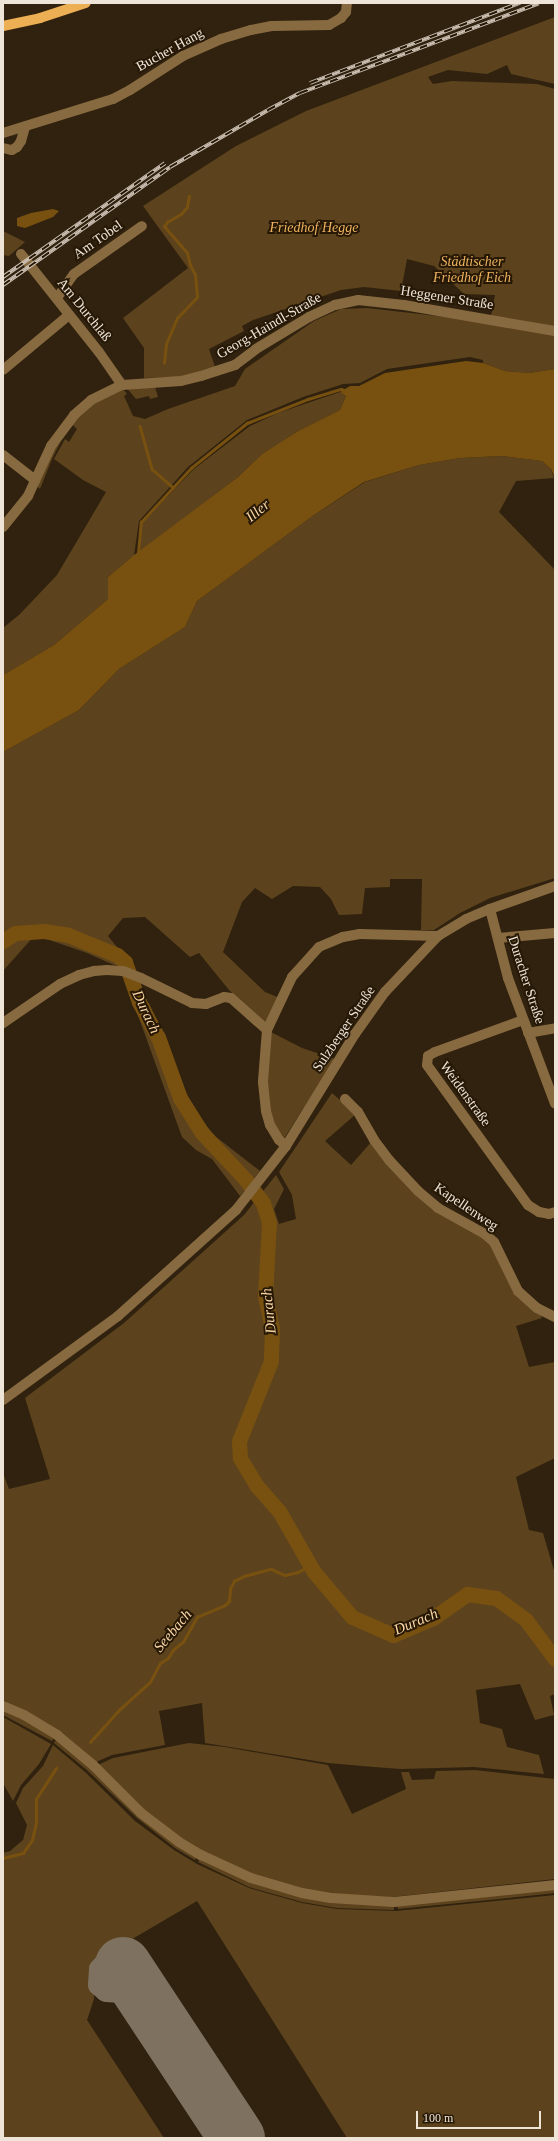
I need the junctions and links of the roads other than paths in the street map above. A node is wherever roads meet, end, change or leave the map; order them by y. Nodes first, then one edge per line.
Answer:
1 (86, 3) edge
2 (347, 3) edge
3 (3, 26) edge
4 (25, 127) junction
5 (3, 133) edge
6 (3, 148) edge
7 (142, 226) dead end
8 (21, 254) dead end
9 (57, 298) junction
10 (334, 305) joint
11 (69, 315) junction
12 (555, 331) edge
13 (3, 370) edge
14 (122, 385) junction
15 (3, 455) edge
16 (35, 480) junction
17 (3, 527) edge
18 (555, 886) edge
19 (490, 909) junction
20 (555, 933) edge
21 (438, 936) junction
22 (498, 938) junction
23 (523, 1020) junction
24 (3, 1023) edge
25 (555, 1028) edge
26 (267, 1030) junction
27 (528, 1033) junction
28 (345, 1099) dead end
29 (555, 1104) edge
30 (286, 1146) junction
31 (555, 1212) edge
32 (555, 1317) edge
33 (4, 1400) edge
34 (3, 1706) edge
35 (555, 1885) edge

1 - 3 main road
2 - 4 street, Bucher Hang
4 - 5 street, Bucher Hang
4 - 6 street
7 - 9 street, Am Tobel
8 - 9 street, Am Durchlaß
9 - 11 street, Am Durchlaß
10 - 12 street, Heggener Straße
10 - 14 street, Georg-Haindl-Straße
11 - 13 street
11 - 14 street, Am Durchlaß
14 - 16 street, Georg-Haindl-Straße
15 - 16 street
16 - 17 street, Georg-Haindl-Straße
18 - 19 street, Sulzberger Straße
19 - 21 street, Sulzberger Straße
19 - 22 street, Duracher Straße
20 - 22 street
21 - 26 street
21 - 30 street, Sulzberger Straße
22 - 23 street, Duracher Straße
23 - 27 street, Duracher Straße
23 - 31 street, Weidenstraße
24 - 26 street
25 - 27 street
26 - 30 street
27 - 29 street, Duracher Straße
28 - 32 street, Kapellenweg
30 - 33 street, Sulzberger Straße
34 - 35 street

